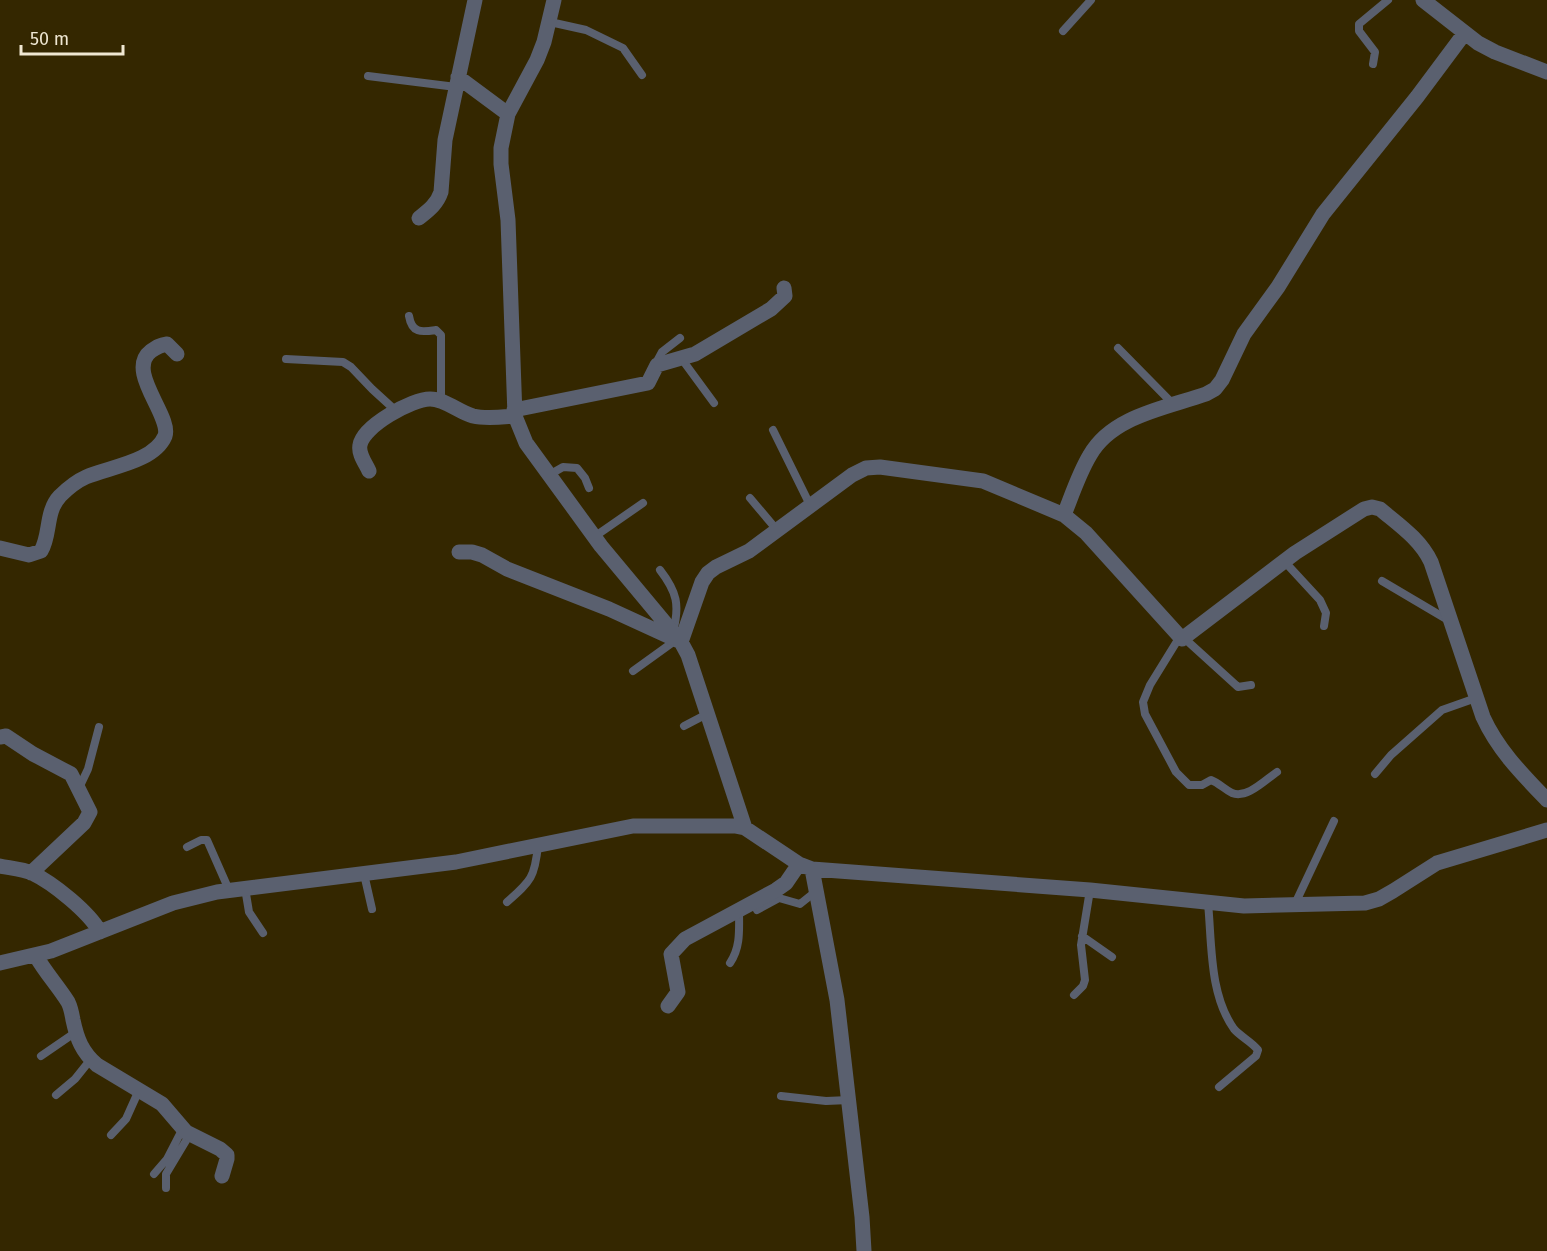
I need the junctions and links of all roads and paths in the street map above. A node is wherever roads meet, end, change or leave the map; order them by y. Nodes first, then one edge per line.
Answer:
1 (475, 0) edge
2 (554, 0) edge
3 (1091, 0) edge
4 (1388, 0) edge
5 (1423, 0) edge
6 (550, 22) junction
7 (1063, 32) dead end
8 (1464, 34) junction
9 (1373, 64) dead end
10 (1547, 72) edge
11 (642, 75) dead end
12 (368, 76) dead end
13 (457, 82) junction
14 (508, 114) junction
15 (419, 218) dead end
16 (784, 288) dead end
17 (409, 316) dead end
18 (680, 338) dead end
19 (1118, 348) dead end
20 (177, 354) dead end
21 (681, 358) junction
22 (286, 359) dead end
23 (654, 368) junction
24 (441, 401) junction
25 (714, 403) dead end
26 (1174, 405) junction
27 (395, 410) junction
28 (514, 413) junction
29 (773, 430) dead end
30 (369, 471) dead end
31 (549, 475) junction
32 (589, 488) dead end
33 (750, 498) dead end
34 (643, 503) dead end
35 (810, 506) junction
36 (1064, 514) junction
37 (777, 530) junction
38 (594, 537) junction
39 (0, 548) edge
40 (459, 552) dead end
41 (1284, 561) junction
42 (660, 570) dead end
43 (1382, 581) dead end
44 (1451, 622) junction
45 (1324, 626) dead end
46 (677, 638) junction
47 (1181, 638) junction
48 (633, 670) dead end
49 (1251, 685) dead end
50 (1476, 698) junction
51 (708, 714) junction
52 (684, 726) dead end
53 (99, 727) dead end
54 (0, 737) edge
55 (1277, 772) dead end
56 (1376, 774) dead end
57 (78, 790) junction
58 (1547, 800) edge
59 (1335, 821) dead end
60 (745, 828) junction
61 (1547, 830) edge
62 (538, 845) junction
63 (187, 847) dead end
64 (0, 866) edge
65 (806, 867) junction
66 (31, 873) junction
67 (364, 873) junction
68 (245, 888) junction
69 (1090, 890) junction
70 (229, 891) junction
71 (816, 891) junction
72 (507, 902) dead end
73 (1208, 903) junction
74 (1294, 906) junction
75 (372, 909) dead end
76 (739, 910) junction
77 (757, 910) dead end
78 (100, 932) junction
79 (263, 933) dead end
80 (1082, 936) junction
81 (36, 956) junction
82 (1112, 957) dead end
83 (0, 963) edge
84 (730, 963) dead end
85 (1074, 995) dead end
86 (668, 1006) dead end
87 (76, 1032) junction
88 (41, 1056) dead end
89 (91, 1059) junction
90 (1219, 1087) dead end
91 (139, 1090) junction
92 (56, 1095) dead end
93 (781, 1096) dead end
94 (849, 1100) junction
95 (186, 1131) junction
96 (111, 1135) dead end
97 (153, 1174) dead end
98 (222, 1176) dead end
99 (166, 1188) dead end
100 (864, 1251) edge

1 - 13 street
2 - 6 street
3 - 7 lane
4 - 9 lane
5 - 8 street
6 - 11 lane
6 - 14 street
8 - 10 street
8 - 26 street
12 - 13 lane
13 - 14 street
13 - 15 street
14 - 28 street
16 - 21 street
17 - 24 lane
18 - 23 lane
19 - 26 lane
20 - 39 street
21 - 23 street
21 - 25 lane
22 - 27 lane
23 - 28 street
24 - 27 street
24 - 28 street
26 - 36 street
27 - 30 street
28 - 31 street
29 - 35 lane
31 - 32 lane
31 - 38 street
33 - 37 lane
34 - 38 lane
35 - 36 street
35 - 37 street
36 - 47 street
37 - 46 street
38 - 46 street
40 - 46 street
41 - 44 street
41 - 45 lane
41 - 47 street
42 - 46 lane
43 - 44 lane
44 - 50 street
46 - 48 lane
46 - 51 street
47 - 49 lane
47 - 55 lane
50 - 56 lane
50 - 58 street
51 - 52 lane
51 - 60 street
53 - 57 lane
54 - 57 street
57 - 66 street
59 - 74 lane
60 - 62 street
60 - 65 street
61 - 74 street
62 - 67 street
62 - 72 lane
63 - 70 lane
64 - 66 street
65 - 69 street
65 - 71 street
65 - 76 street
66 - 78 street
67 - 68 street
67 - 75 lane
68 - 70 street
68 - 79 lane
69 - 73 street
69 - 80 lane
70 - 78 street
71 - 77 lane
71 - 94 street
73 - 74 street
73 - 90 lane
76 - 84 lane
76 - 86 street
78 - 81 street
80 - 82 lane
80 - 85 lane
81 - 83 street
81 - 87 street
87 - 88 lane
87 - 89 street
89 - 91 street
89 - 92 lane
91 - 95 street
91 - 96 lane
93 - 94 lane
94 - 100 street
95 - 97 lane
95 - 98 street
95 - 99 lane

